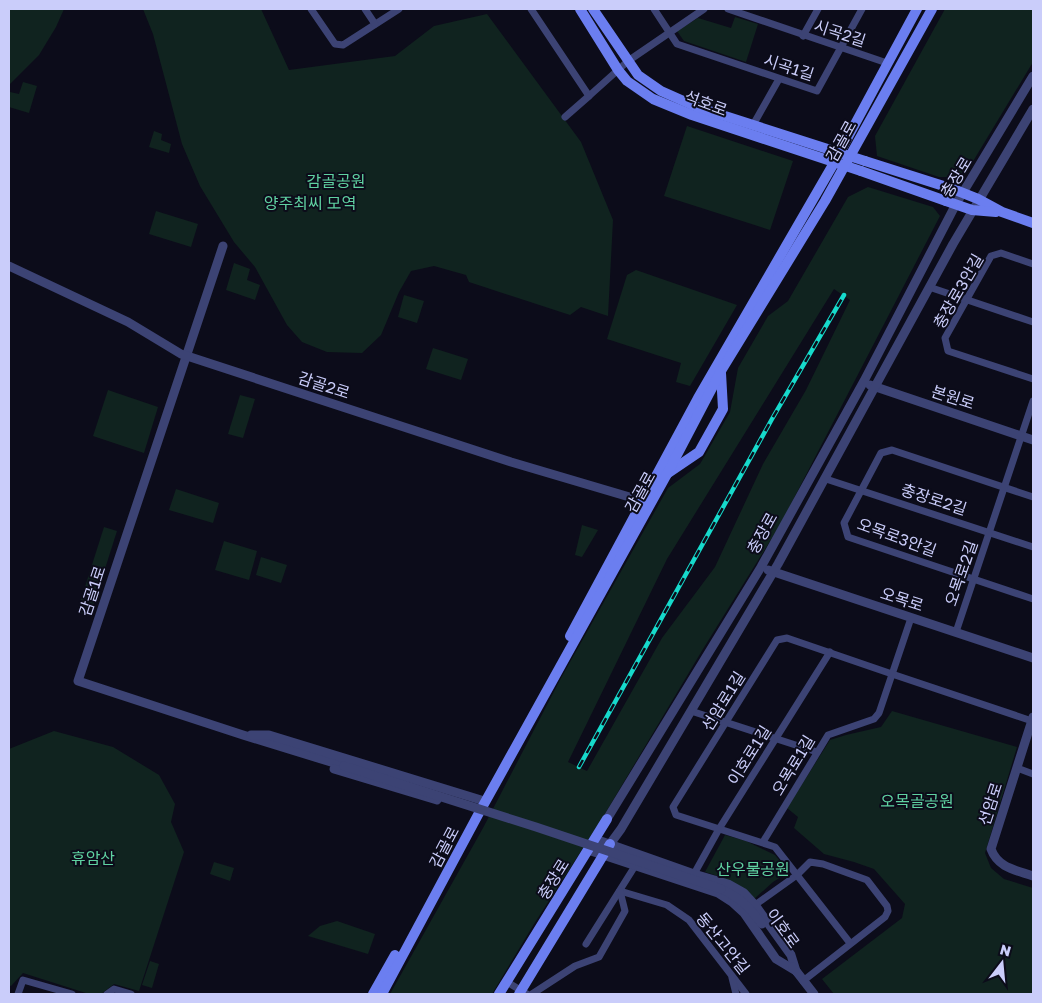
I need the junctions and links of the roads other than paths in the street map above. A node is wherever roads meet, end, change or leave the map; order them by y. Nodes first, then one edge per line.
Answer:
1 (311, 9) edge
2 (365, 9) edge
3 (398, 9) edge
4 (531, 9) edge
5 (580, 9) edge
6 (593, 9) edge
7 (654, 9) edge
8 (704, 9) edge
9 (728, 9) edge
10 (818, 9) edge
11 (862, 9) edge
12 (917, 9) edge
13 (932, 9) edge
14 (376, 24) junction
15 (669, 32) junction
16 (803, 36) junction
17 (840, 48) junction
18 (628, 61) junction
19 (887, 63) junction
20 (618, 70) junction
21 (1033, 76) edge
22 (779, 79) junction
23 (589, 96) junction
24 (1033, 109) edge
25 (565, 117) dead end
26 (753, 125) junction
27 (839, 152) junction
28 (850, 156) junction
29 (834, 163) junction
30 (844, 166) junction
31 (963, 193) junction
32 (978, 199) junction
33 (956, 204) junction
34 (972, 210) junction
35 (1002, 212) junction
36 (1033, 223) edge
37 (223, 246) dead end
38 (1033, 264) edge
39 (9, 266) edge
40 (929, 287) junction
41 (966, 300) junction
42 (1033, 322) edge
43 (186, 355) junction
44 (721, 371) junction
45 (1033, 379) edge
46 (864, 381) junction
47 (875, 387) junction
48 (1033, 401) edge
49 (1022, 436) junction
50 (1033, 440) edge
51 (667, 474) junction
52 (826, 479) junction
53 (1004, 487) junction
54 (862, 490) junction
55 (1033, 497) edge
56 (642, 502) junction
57 (990, 532) junction
58 (1033, 547) edge
59 (761, 567) junction
60 (773, 572) junction
61 (974, 579) junction
62 (1033, 598) edge
63 (911, 618) junction
64 (956, 632) junction
65 (830, 652) junction
66 (1033, 658) edge
67 (892, 674) junction
68 (691, 710) junction
69 (1033, 719) edge
70 (726, 722) junction
71 (243, 735) junction
72 (776, 739) junction
73 (817, 752) junction
74 (344, 766) joint
75 (1017, 768) junction
76 (1033, 774) edge
77 (483, 800) junction
78 (477, 812) junction
79 (607, 819) joint
80 (719, 829) junction
81 (595, 839) junction
82 (763, 842) junction
83 (610, 844) junction
84 (588, 850) junction
85 (602, 856) junction
86 (635, 866) junction
87 (694, 874) junction
88 (797, 875) junction
89 (1033, 876) edge
90 (620, 892) junction
91 (755, 905) junction
92 (850, 943) junction
93 (586, 944) dead end
94 (796, 971) junction
95 (731, 975) junction
96 (804, 981) junction
97 (507, 982) junction
98 (522, 993) edge
99 (18, 994) edge
100 (72, 994) edge
101 (108, 994) edge
102 (131, 994) edge
103 (373, 994) edge
104 (382, 994) edge
105 (499, 994) edge
106 (532, 994) edge
107 (736, 994) edge
108 (746, 994) edge
109 (814, 994) edge

1 - 14 street
2 - 14 street
3 - 14 street
4 - 23 street
5 - 20 main road, 석호로
6 - 18 main road, 석호로
7 - 15 street, 시곡1길
8 - 15 street
9 - 16 street, 시곡2길
10 - 16 street
11 - 17 street, 시곡1길
12 - 19 main road, 감골로
13 - 28 main road, 감골로
15 - 18 street
15 - 22 street, 시곡1길
16 - 17 street, 시곡2길
17 - 19 street, 시곡2길
17 - 22 street, 시곡1길
18 - 20 street
18 - 26 main road, 석호로
19 - 27 main road, 감골로
20 - 23 street
20 - 29 main road, 석호로
21 - 31 street, 충장로
22 - 26 street
23 - 25 street
24 - 32 street, 충장로
26 - 27 main road, 석호로
27 - 28 main road, 석호로
27 - 29 main road, 감골로
28 - 30 main road, 감골로
28 - 31 main road, 석호로, bridge
29 - 30 main road, 석호로
29 - 56 main road, 감골로
30 - 33 main road, 석호로, bridge
30 - 44 main road, 감골로
31 - 32 main road
31 - 33 street, 충장로
32 - 34 street, 충장로
32 - 35 main road
33 - 34 main road
33 - 46 street, 충장로
34 - 35 main road
34 - 40 street, 충장로
35 - 36 main road
37 - 43 street, 감골1로
38 - 41 street, 충장로3안길
39 - 43 street, 감골2로
40 - 41 street
40 - 47 street, 충장로
41 - 42 street
41 - 45 street, 충장로3안길
43 - 56 street, 감골2로
43 - 71 street, 감골1로
44 - 51 main road, 감골로
44 - 51 main road
46 - 47 street, 본원로
46 - 59 street, 충장로
47 - 49 street, 본원로
47 - 52 street, 충장로
48 - 49 street, 오목로2길
49 - 50 street, 본원로
49 - 53 street, 오목로2길
51 - 77 main road, 감골로
52 - 54 street, 충장로2길
52 - 60 street, 충장로
53 - 54 street, 오목로3안길
53 - 55 street, 오목로3안길
53 - 57 street, 오목로2길
54 - 57 street, 충장로2길
54 - 61 street, 오목로3안길
56 - 77 main road, 감골로
57 - 58 street, 충장로2길
57 - 61 street, 오목로2길
59 - 60 street, 오목로
59 - 79 street, 충장로
60 - 63 street, 오목로
60 - 68 street, 충장로
61 - 62 street, 오목로3안길
61 - 64 street, 오목로2길
63 - 64 street, 오목로
63 - 67 street, 오목로1길
64 - 66 street, 오목로
65 - 67 street, 선암로1길
65 - 70 street, 선암로1길
65 - 72 street, 이호로1길
67 - 69 street, 선암로1길
67 - 73 street, 오목로1길
68 - 70 street
68 - 83 street, 충장로
69 - 75 street, 선암로
70 - 72 street
70 - 80 street, 선암로1길
71 - 74 street, 감골1로
71 - 77 street
71 - 78 street
72 - 73 street
72 - 80 street, 이호로1길
73 - 82 street, 오목로1길
74 - 94 street, 이호로, bridge
75 - 76 street
75 - 89 street, 선암로
77 - 78 main road, 감골로
78 - 103 main road, 감골로
78 - 104 main road, 감골로
79 - 81 main road, 충장로
80 - 82 street, 선암로1길
80 - 87 street, 이호로1길
81 - 83 street
81 - 84 main road, 충장로
82 - 88 street, 선암로1길
83 - 85 main road, 충장로
83 - 87 street
84 - 85 street
84 - 97 main road, 충장로
85 - 86 street
85 - 98 main road, 충장로
86 - 90 street
86 - 94 street
87 - 91 street
88 - 91 street
88 - 92 street, 선암로1길
88 - 92 street
90 - 93 street
90 - 95 street, 동산고안길
90 - 106 street
91 - 94 street
92 - 96 street
94 - 96 street, 이호로
95 - 107 street
95 - 108 street, 동산고안길
96 - 109 street, 이호로
97 - 98 street
97 - 105 main road, 충장로
99 - 100 street
101 - 102 street

